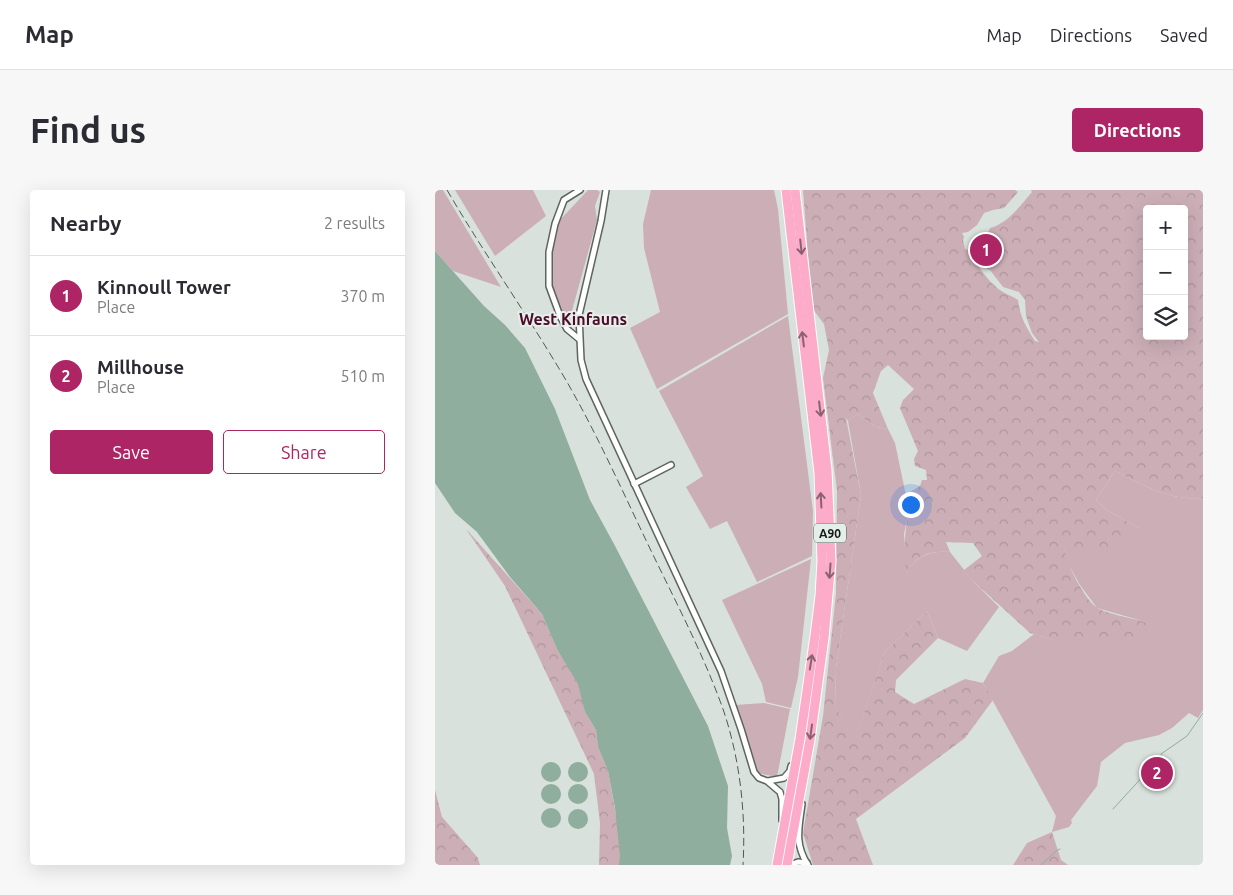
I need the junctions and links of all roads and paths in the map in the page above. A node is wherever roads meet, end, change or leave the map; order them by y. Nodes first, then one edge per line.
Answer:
1 (580, 190) edge
2 (606, 190) edge
3 (786, 190) edge
4 (795, 190) edge
5 (579, 339) junction
6 (671, 465) dead end
7 (634, 484) junction
8 (799, 739) junction
9 (767, 781) junction
10 (803, 783) junction
11 (782, 835) junction
12 (807, 864) edge
13 (777, 865) edge
14 (788, 865) edge

1 - 5 street
2 - 5 street
8 -> 3 highway, A90
4 -> 10 highway, A90
5 - 7 street
6 - 7 street
7 - 9 street
8 - 9 street
8 - 11 highway, A90
9 - 11 street
10 - 12 street
10 - 14 highway, A90
11 - 13 highway, A90
12 - 14 street

